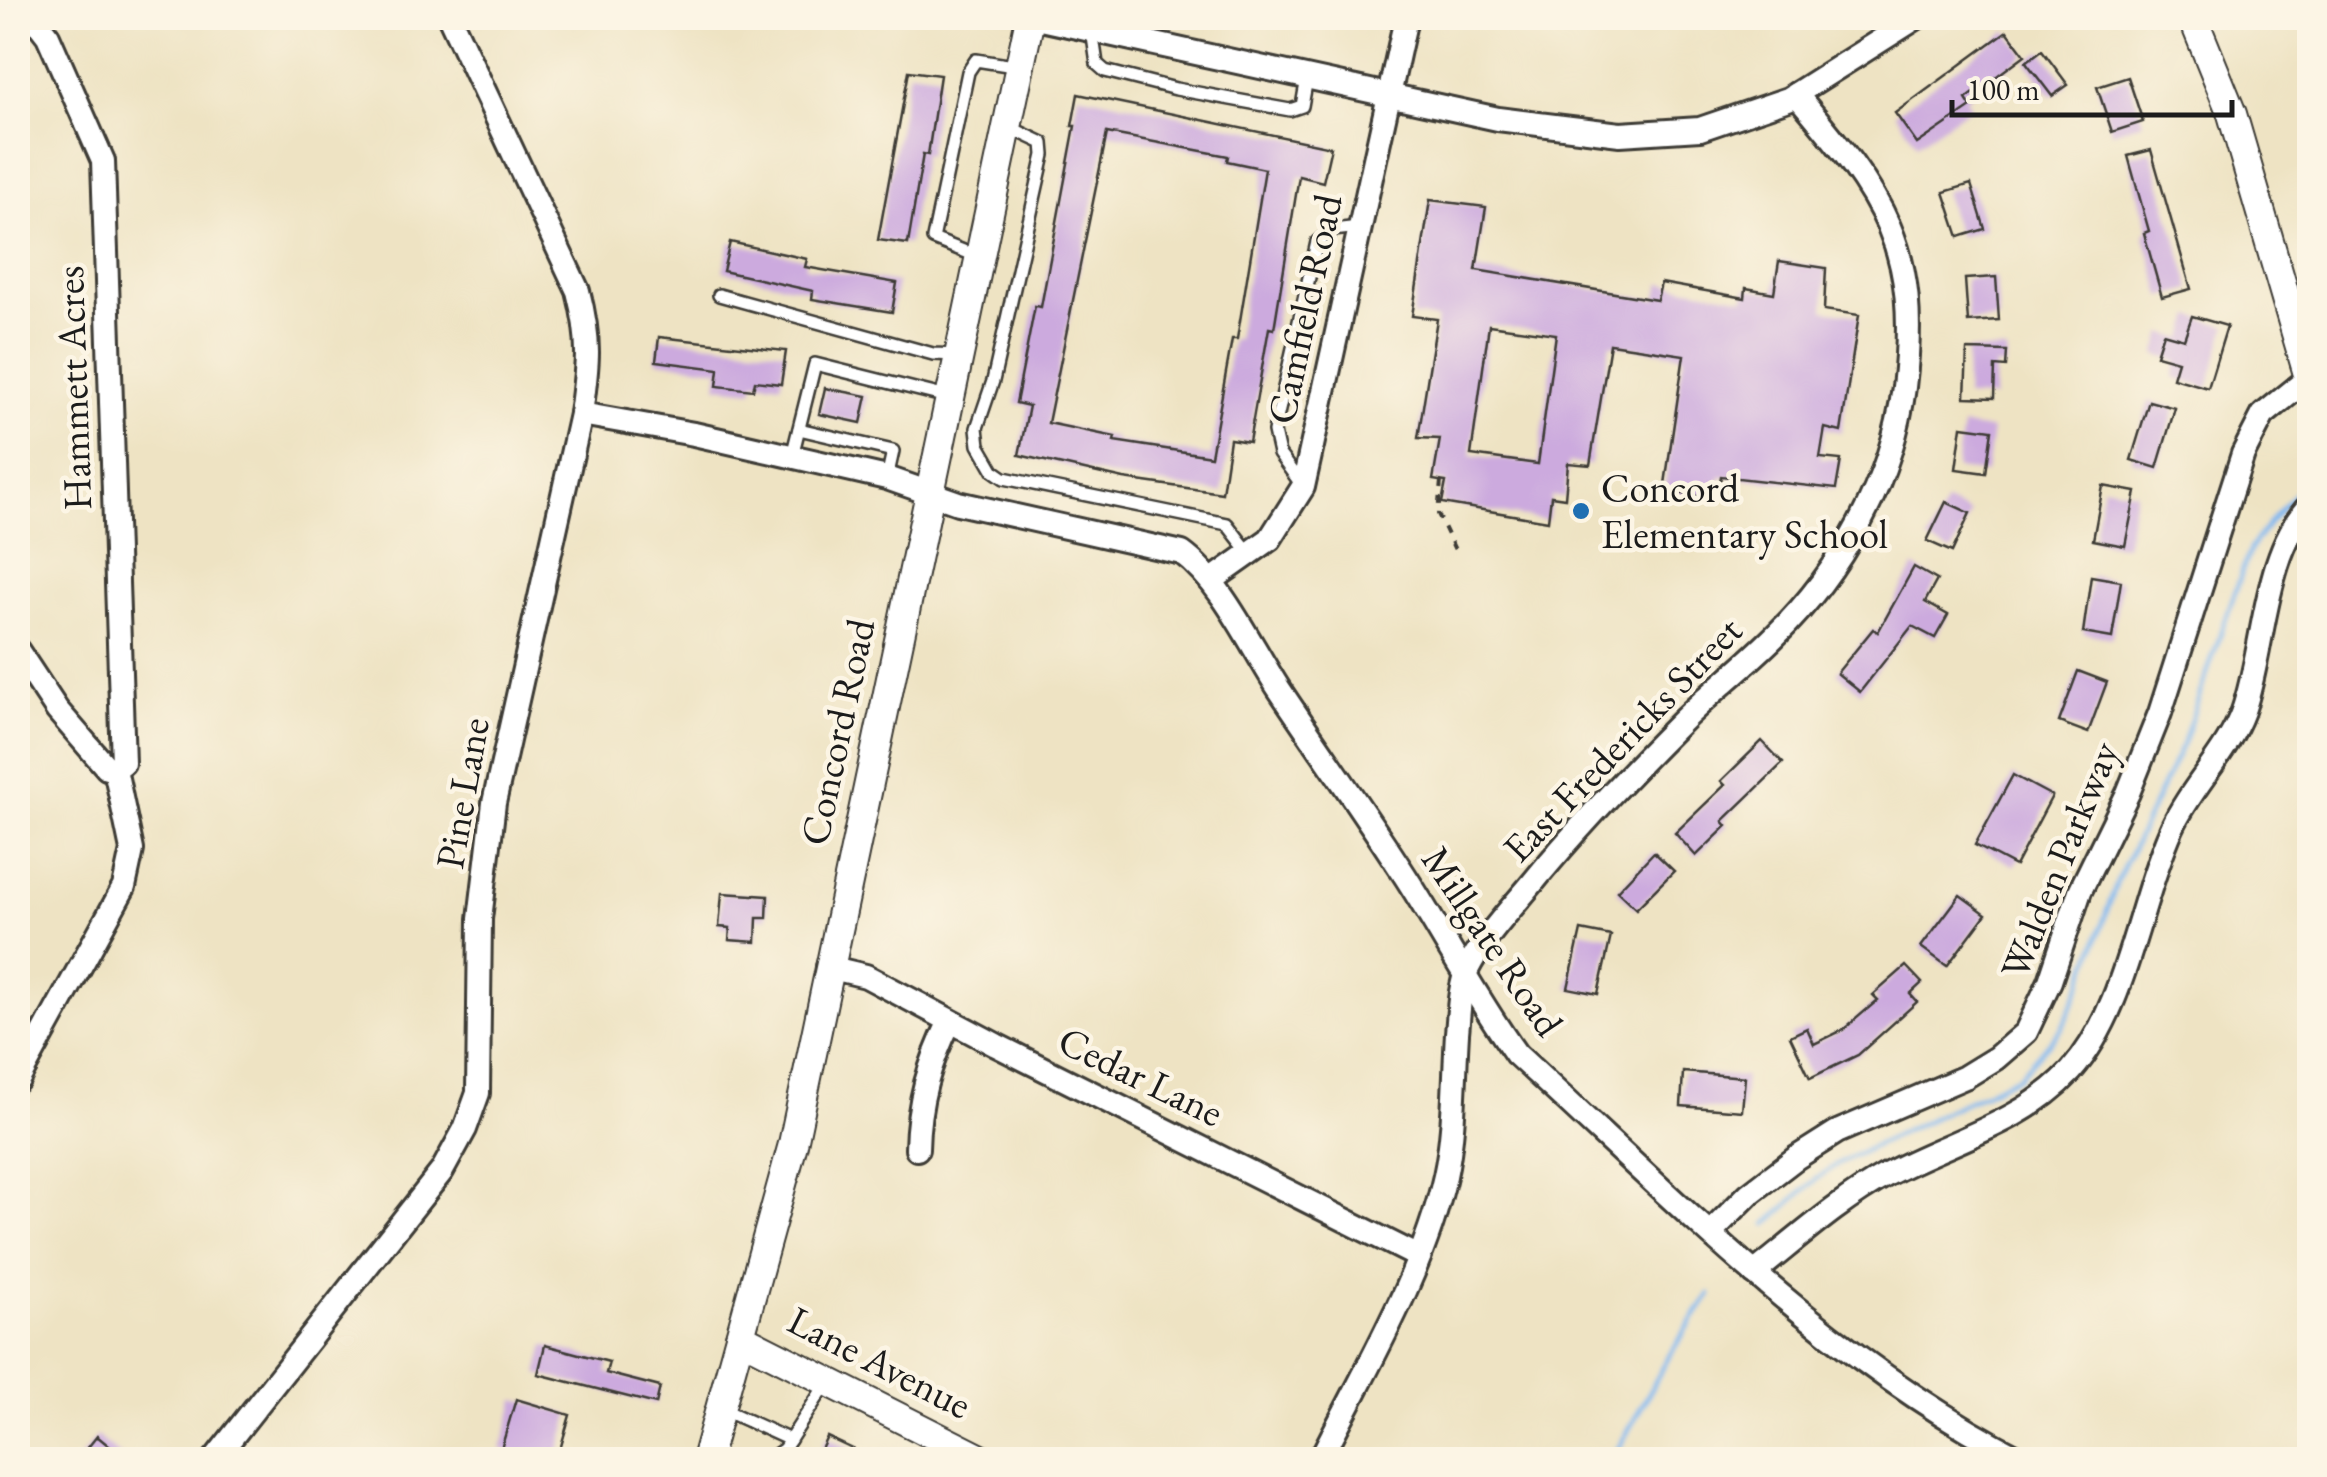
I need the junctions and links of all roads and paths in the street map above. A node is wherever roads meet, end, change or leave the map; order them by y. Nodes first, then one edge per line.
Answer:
1 (34, 18) edge
2 (450, 18) edge
3 (1033, 18) edge
4 (1406, 18) edge
5 (1916, 18) edge
6 (2193, 18) edge
7 (1092, 30) junction
8 (1020, 67) junction
9 (1307, 77) junction
10 (1796, 94) junction
11 (1390, 95) junction
12 (1007, 126) junction
13 (1360, 226) junction
14 (979, 256) junction
15 (719, 295) dead end
16 (958, 355) junction
17 (2309, 378) edge
18 (948, 404) junction
19 (581, 414) junction
20 (979, 416) junction
21 (800, 429) junction
22 (792, 456) junction
23 (887, 478) junction
24 (1441, 481) dead end
25 (1303, 487) junction
26 (928, 490) junction
27 (2310, 505) edge
28 (1456, 550) dead end
29 (1251, 555) junction
30 (1212, 580) junction
31 (18, 651) edge
32 (115, 770) junction
33 (828, 967) junction
34 (1466, 972) junction
35 (950, 1021) junction
36 (18, 1080) edge
37 (917, 1149) dead end
38 (1711, 1232) junction
39 (1418, 1257) junction
40 (1754, 1273) junction
41 (740, 1337) junction
42 (828, 1381) junction
43 (720, 1408) junction
44 (790, 1440) junction
45 (214, 1460) edge
46 (706, 1460) edge
47 (768, 1460) edge
48 (984, 1460) edge
49 (1320, 1460) edge
50 (2023, 1460) edge

1 - 32 street, Hammett Acres
2 - 19 street, Pine Lane
3 - 7 street
3 - 8 street, Concord Road
4 - 11 street, Camfield Road
5 - 10 street
6 - 17 street
7 - 9 street
7 - 9 lane
8 - 12 street, Concord Road
8 - 14 lane
9 - 11 street
10 - 11 street
10 - 34 street, East Fredericks Street
11 - 13 street, Camfield Road
12 - 14 street, Concord Road
12 - 20 lane
13 - 25 street, Camfield Road
13 - 25 lane
14 - 16 street, Concord Road
15 - 16 lane
16 - 18 street, Concord Road
17 - 38 street, Walden Parkway
18 - 20 lane
18 - 21 lane
18 - 26 street, Concord Road
19 - 22 street
19 - 45 street, Pine Lane
20 - 29 lane
21 - 22 lane
21 - 23 lane
22 - 23 street
23 - 26 street
24 - 28 path
25 - 29 street, Camfield Road
26 - 30 street, Millgate Road
26 - 33 street, Concord Road
27 - 40 street
29 - 30 street, Camfield Road
30 - 34 street, Millgate Road
31 - 32 street
32 - 36 street, Hammett Acres
33 - 35 street, Cedar Lane
33 - 41 street, Concord Road
34 - 38 street, Millgate Road
34 - 39 street, East Fredericks Street
35 - 37 street
35 - 39 street, Cedar Lane
38 - 40 street, Millgate Road
39 - 49 street, East Fredericks Street
40 - 50 street, Millgate Road
41 - 42 street, Lane Avenue
41 - 43 street, Concord Road
42 - 44 lane
42 - 48 street, Lane Avenue
43 - 44 lane
43 - 46 street, Concord Road
44 - 47 lane

